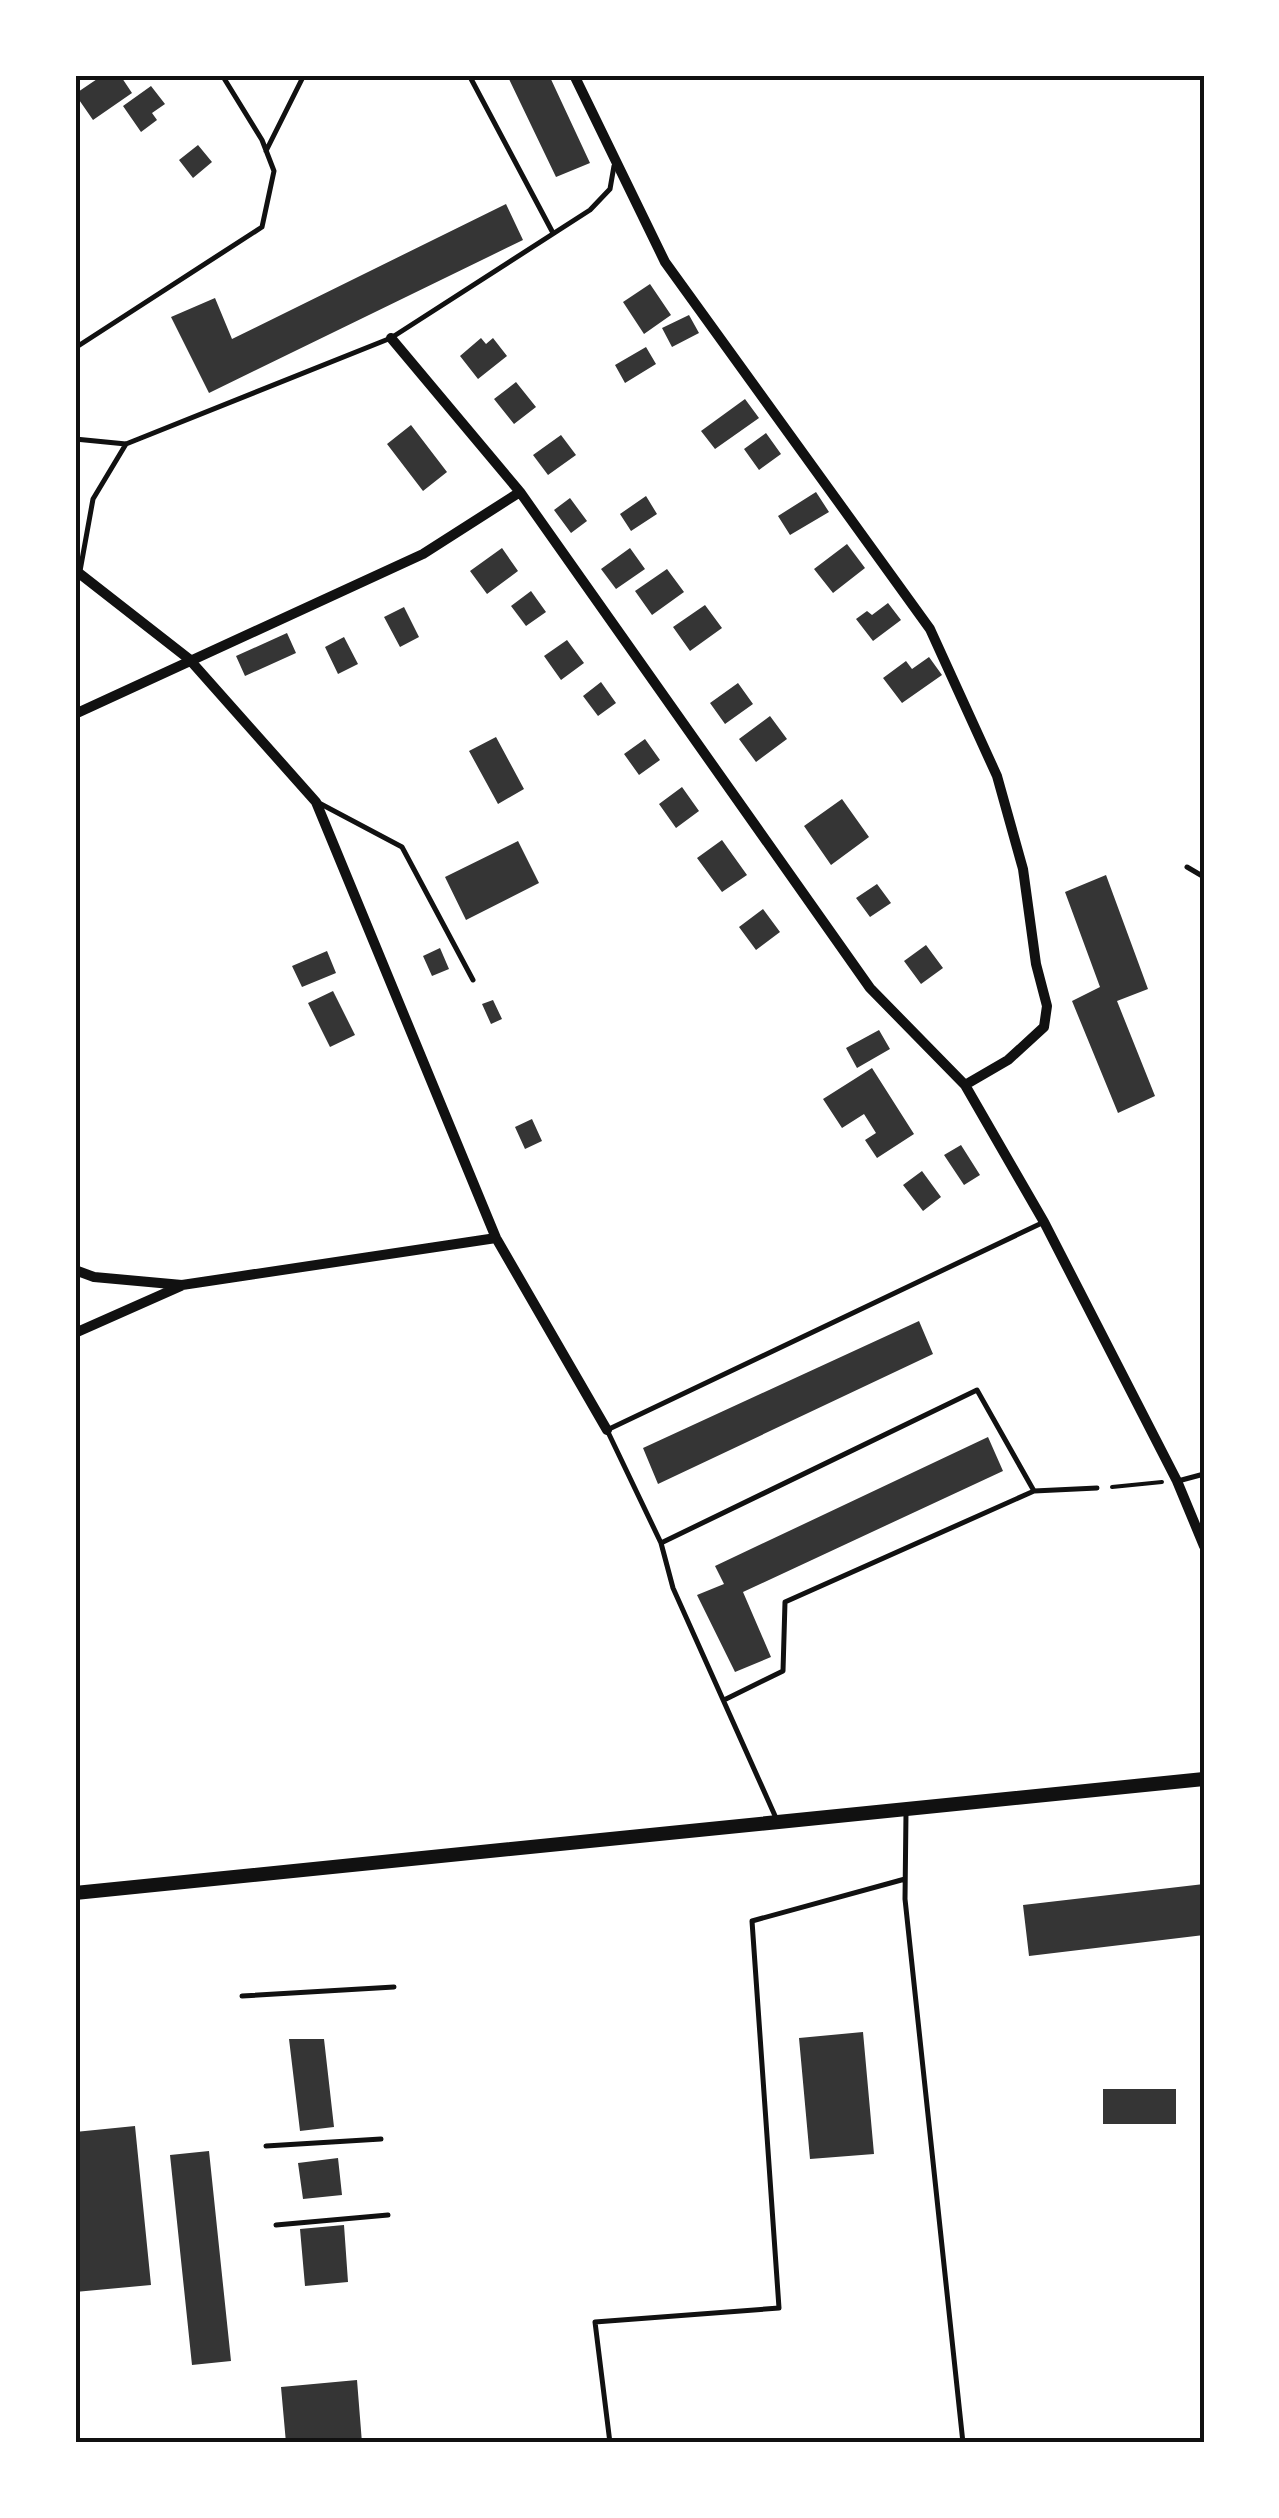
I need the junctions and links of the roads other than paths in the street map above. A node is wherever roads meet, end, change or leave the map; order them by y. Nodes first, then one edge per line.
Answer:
1 (222, 75) edge
2 (304, 75) edge
3 (469, 75) edge
4 (574, 75) edge
5 (266, 151) junction
6 (614, 163) junction
7 (553, 233) junction
8 (391, 338) junction
9 (75, 348) edge
10 (75, 439) edge
11 (126, 444) junction
12 (520, 492) junction
13 (77, 571) edge
14 (189, 659) junction
15 (75, 714) edge
16 (316, 802) junction
17 (1188, 867) dead end
18 (1204, 877) edge
19 (473, 980) dead end
20 (965, 1086) junction
21 (1044, 1222) junction
22 (496, 1238) junction
23 (75, 1270) edge
24 (182, 1285) junction
25 (75, 1333) edge
26 (607, 1430) junction
27 (1204, 1474) edge
28 (1177, 1481) junction
29 (1096, 1488) road end
30 (1034, 1491) junction
31 (660, 1543) junction
32 (1204, 1546) edge
33 (724, 1701) junction
34 (1204, 1779) edge
35 (906, 1810) junction
36 (778, 1823) junction
37 (905, 1879) junction
38 (75, 1893) edge
39 (394, 1987) dead end
40 (242, 1996) dead end
41 (381, 2139) dead end
42 (266, 2146) dead end
43 (388, 2215) dead end
44 (276, 2226) dead end
45 (610, 2443) edge
46 (963, 2443) edge

1 - 5 lane
2 - 5 lane
3 - 7 lane
4 - 6 street
5 - 9 lane
6 - 7 lane
6 - 20 street
7 - 8 lane
8 - 11 lane
8 - 12 street
10 - 11 lane
11 - 13 lane
12 - 14 street
12 - 20 street
13 - 14 street
14 - 15 street
14 - 16 street
16 - 19 lane
16 - 22 street
17 - 18 lane
20 - 21 street
21 - 26 lane
21 - 28 street
22 - 24 street
22 - 26 street
23 - 24 street
24 - 25 street
26 - 31 lane
27 - 28 lane
28 - 32 street
29 - 30 lane
30 - 31 lane
30 - 33 lane
31 - 33 lane
33 - 36 lane
34 - 35 main road
35 - 36 main road
35 - 37 lane
36 - 38 main road
37 - 45 lane
37 - 46 lane
39 - 40 lane
41 - 42 lane
43 - 44 lane

